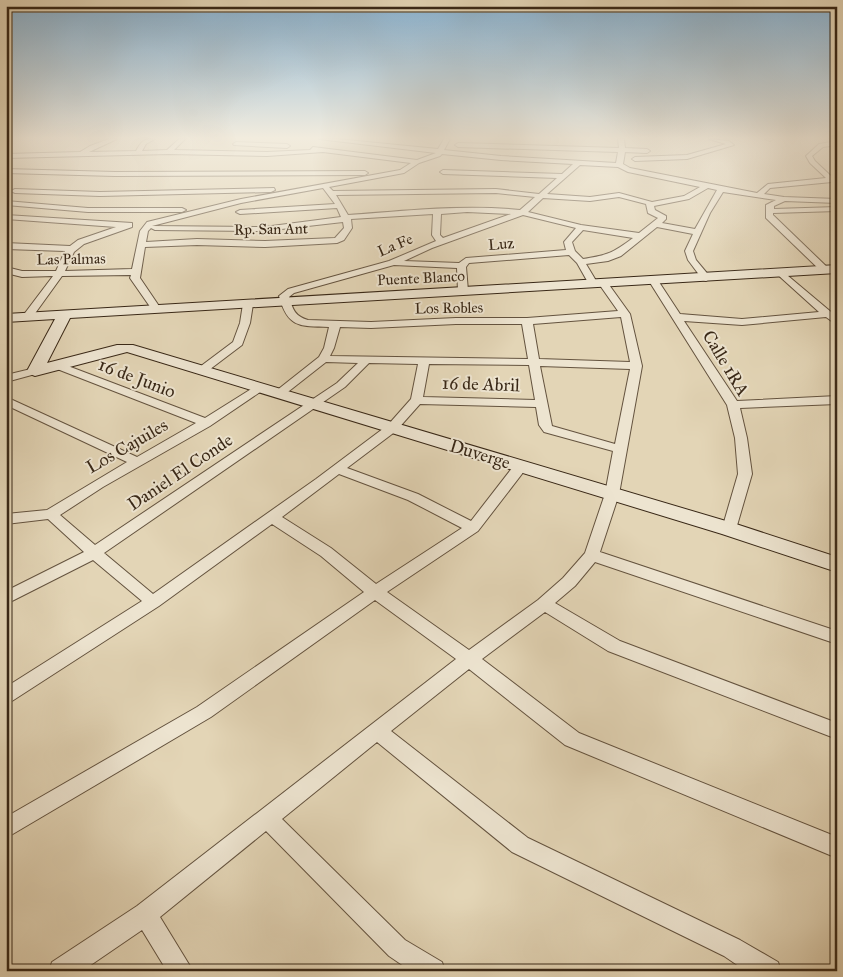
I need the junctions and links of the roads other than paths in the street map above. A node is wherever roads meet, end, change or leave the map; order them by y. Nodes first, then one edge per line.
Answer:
1 (24, 185) edge
2 (100, 185) edge
3 (127, 185) edge
4 (348, 185) edge
5 (375, 185) edge
6 (555, 185) edge
7 (699, 185) edge
8 (782, 185) edge
9 (706, 186) junction
10 (458, 188) junction
11 (721, 189) junction
12 (328, 190) junction
13 (11, 191) edge
14 (291, 192) junction
15 (758, 195) junction
16 (542, 196) junction
17 (784, 199) junction
18 (837, 200) edge
19 (6, 203) edge
20 (383, 203) junction
21 (649, 205) junction
22 (340, 206) junction
23 (837, 209) edge
24 (467, 210) junction
25 (202, 211) junction
26 (769, 211) junction
27 (240, 212) dead end
28 (437, 212) junction
29 (522, 214) junction
30 (6, 217) edge
31 (346, 218) junction
32 (655, 224) junction
33 (130, 225) junction
34 (147, 227) junction
35 (581, 228) junction
36 (696, 232) junction
37 (639, 236) junction
38 (442, 242) junction
39 (141, 245) junction
40 (6, 246) edge
41 (73, 249) junction
42 (571, 252) junction
43 (581, 262) junction
44 (392, 263) junction
45 (461, 266) junction
46 (6, 270) edge
47 (831, 270) edge
48 (136, 272) junction
49 (781, 273) junction
50 (59, 274) junction
51 (706, 278) junction
52 (654, 281) junction
53 (599, 284) junction
54 (464, 291) junction
55 (285, 302) junction
56 (248, 304) junction
57 (156, 309) junction
58 (65, 314) junction
59 (625, 314) junction
60 (828, 314) junction
61 (27, 317) junction
62 (678, 317) junction
63 (6, 318) edge
64 (527, 321) junction
65 (837, 322) edge
66 (335, 325) junction
67 (323, 359) junction
68 (364, 360) junction
69 (424, 360) junction
70 (534, 362) junction
71 (56, 365) junction
72 (636, 366) junction
73 (35, 371) junction
74 (201, 371) junction
75 (6, 379) edge
76 (260, 388) junction
77 (280, 394) junction
78 (6, 400) edge
79 (417, 400) junction
80 (837, 400) edge
81 (313, 403) junction
82 (543, 404) junction
83 (733, 405) junction
84 (206, 423) junction
85 (392, 428) junction
86 (619, 449) junction
87 (136, 462) junction
88 (521, 466) junction
89 (337, 469) junction
90 (612, 494) junction
91 (51, 514) junction
92 (272, 517) junction
93 (6, 519) edge
94 (472, 528) junction
95 (728, 529) junction
96 (94, 553) junction
97 (592, 555) junction
98 (837, 565) edge
99 (376, 592) junction
100 (6, 598) edge
101 (153, 602) junction
102 (544, 604) junction
103 (837, 638) edge
104 (469, 659) junction
105 (6, 696) edge
106 (377, 731) junction
107 (837, 731) edge
108 (268, 819) junction
109 (6, 828) edge
110 (837, 848) edge
111 (145, 914) junction
112 (61, 971) edge
113 (181, 971) edge
114 (433, 971) edge
115 (769, 971) edge

1 - 13 street
2 - 13 street
3 - 14 street
4 - 12 street
5 - 20 street
6 - 16 street
7 - 9 street
8 - 15 street
9 - 11 street
9 - 21 street
10 - 16 street
10 - 20 street
10 - 24 street
11 - 15 street
11 - 36 street
12 - 14 street
12 - 20 street
12 - 22 street
14 - 25 street
15 - 17 street
16 - 21 street
16 - 29 street
17 - 18 street
17 - 26 street
19 - 25 street
20 - 28 street
20 - 31 street
21 - 32 street
22 - 27 street
22 - 31 street
23 - 26 street
24 - 28 street
24 - 29 street
25 - 34 street
26 - 47 street
28 - 38 street
29 - 35 street
29 - 38 street, La Fe
30 - 33 street
31 - 34 street
31 - 39 street, Rp. San Ant
32 - 36 street
32 - 37 street
33 - 34 street
33 - 41 street
34 - 39 street
35 - 37 street
35 - 42 street
36 - 51 street
37 - 43 street
38 - 44 street, La Fe
39 - 48 street
40 - 41 street
41 - 50 street
42 - 43 street
42 - 45 street, Luz
43 - 53 street
44 - 45 street, Luz
44 - 55 street, La Fe
45 - 54 street
46 - 50 street, Las Palmas
47 - 49 street, Puente Blanco
48 - 50 street, Las Palmas
48 - 57 street
49 - 51 street, Puente Blanco
49 - 60 street
50 - 61 street
51 - 52 street, Puente Blanco
52 - 53 street, Puente Blanco
52 - 62 street, Calle 1RA
53 - 54 street, Puente Blanco
53 - 59 street
54 - 55 street, Puente Blanco
55 - 56 street, Puente Blanco
55 - 66 street, Los Robles
56 - 57 street, Puente Blanco
56 - 74 street
57 - 58 street, Puente Blanco
58 - 61 street, Puente Blanco
58 - 73 street
59 - 64 street, Los Robles
59 - 72 street
60 - 62 street
60 - 65 street
61 - 63 street, Puente Blanco
62 - 83 street, Calle 1RA
64 - 66 street, Los Robles
64 - 70 street
66 - 67 street
67 - 68 street
67 - 77 street
68 - 69 street
68 - 81 street, Daniel El Conde
69 - 70 street
69 - 79 street
70 - 72 street
70 - 82 street
71 - 73 street
71 - 74 street, Duverge
71 - 84 street, 16 de Junio
72 - 86 street
73 - 75 street
74 - 76 street, Duverge
76 - 77 street, Duverge
76 - 84 street, Los Cajuiles
77 - 81 street, Duverge
78 - 87 street
79 - 82 street, 16 de Abril
79 - 85 street
80 - 83 street
81 - 85 street, Duverge
81 - 96 street, Daniel El Conde
82 - 86 street
83 - 95 street, Calle 1RA
84 - 87 street, Los Cajuiles
85 - 88 street, Duverge
85 - 89 street
86 - 90 street
87 - 91 street, Los Cajuiles
88 - 90 street, Duverge
88 - 94 street
89 - 92 street
89 - 94 street
90 - 95 street, Duverge
90 - 97 street
91 - 93 street, Los Cajuiles
91 - 96 street
92 - 99 street
92 - 101 street
94 - 99 street
95 - 98 street, Duverge
96 - 100 street, Daniel El Conde
96 - 101 street
97 - 102 street
97 - 103 street
99 - 104 street
99 - 109 street
101 - 105 street
102 - 104 street
102 - 107 street
104 - 106 street
104 - 110 street
106 - 108 street
106 - 115 street
108 - 111 street
108 - 114 street
111 - 112 street
111 - 113 street

